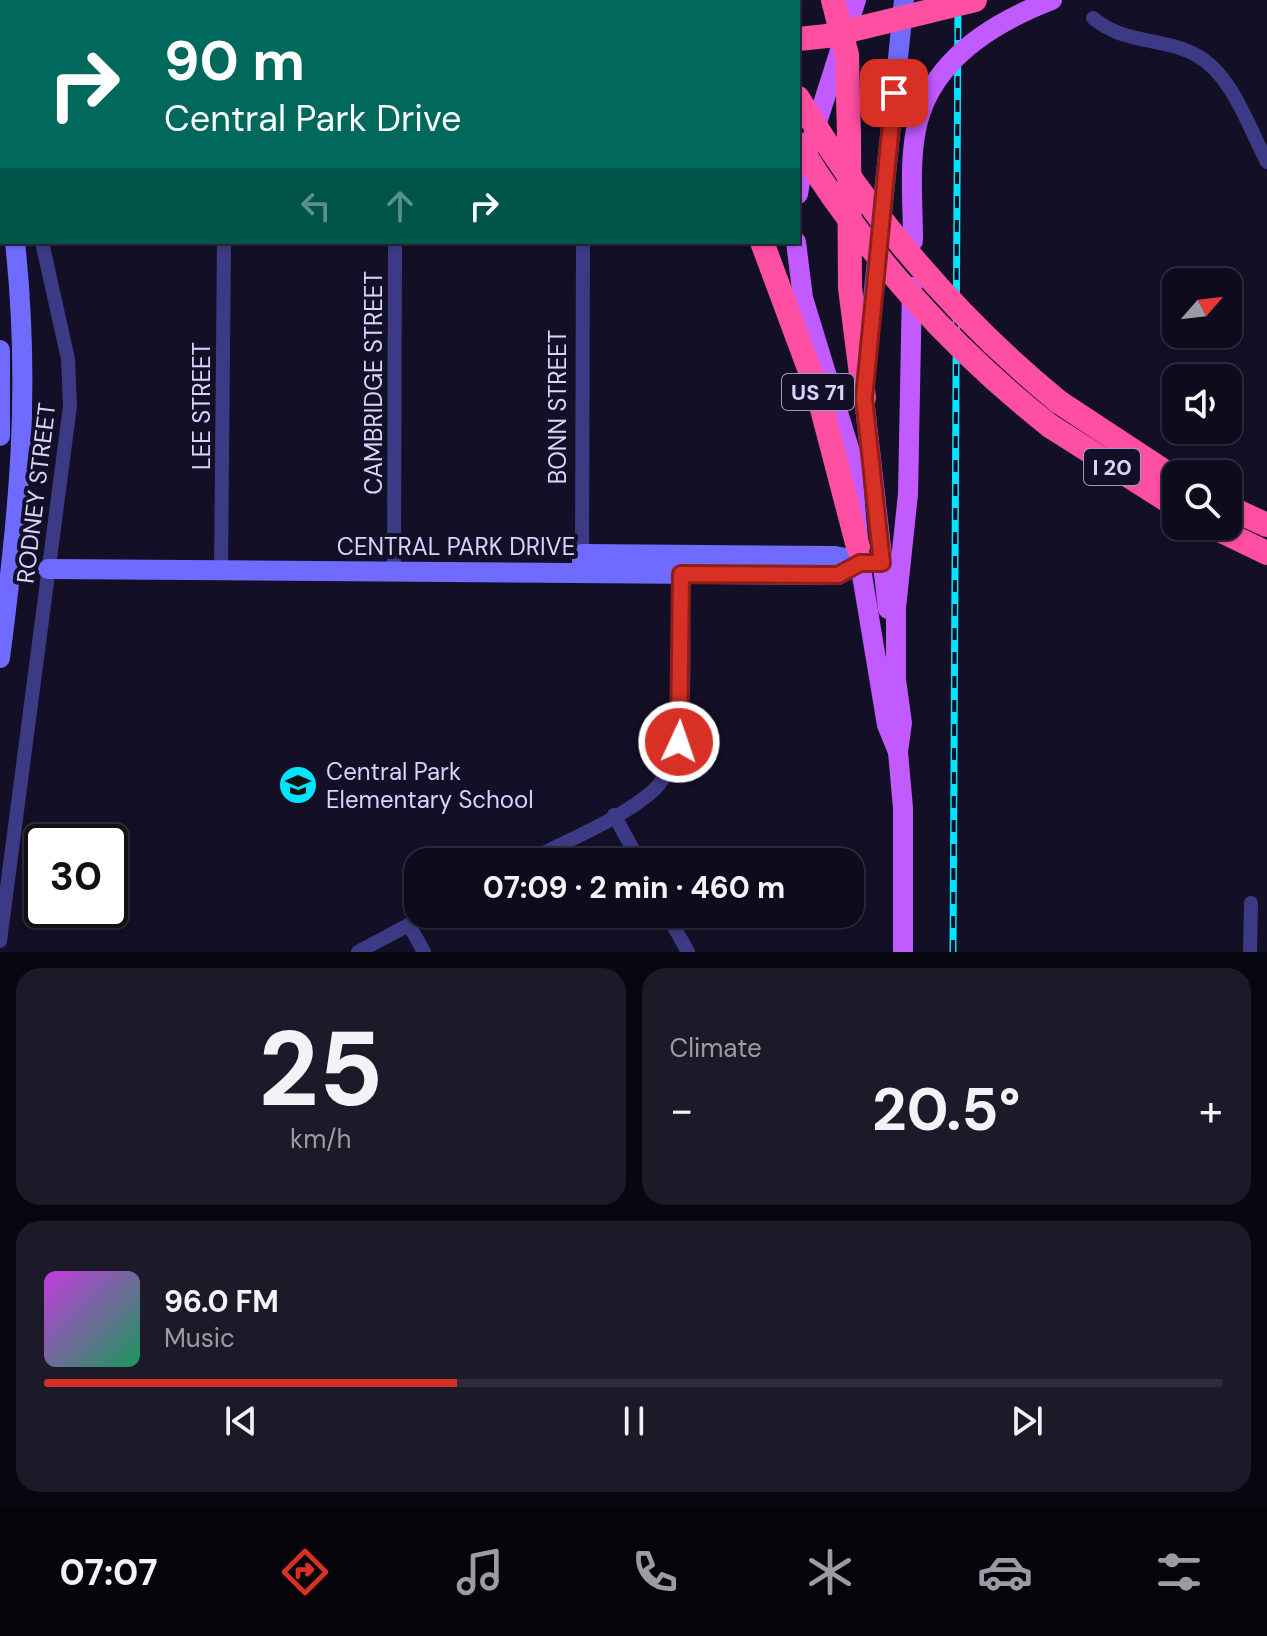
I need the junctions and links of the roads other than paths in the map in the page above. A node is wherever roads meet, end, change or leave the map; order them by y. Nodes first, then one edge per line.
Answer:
1 (833, 0) edge
2 (856, 0) edge
3 (904, 0) edge
4 (975, 0) edge
5 (1052, 0) edge
6 (1093, 18) dead end
7 (800, 39) edge
8 (800, 101) edge
9 (800, 147) edge
10 (1267, 162) edge
11 (800, 182) edge
12 (15, 244) edge
13 (42, 244) edge
14 (224, 244) edge
15 (395, 244) edge
16 (583, 244) edge
17 (763, 244) edge
18 (796, 244) edge
19 (0, 350) edge
20 (864, 398) junction
21 (0, 436) edge
22 (1162, 470) edge
23 (1162, 497) edge
24 (1242, 513) edge
25 (1267, 525) edge
26 (1240, 540) edge
27 (1267, 553) edge
28 (859, 555) junction
29 (892, 562) junction
30 (582, 563) junction
31 (682, 564) junction
32 (48, 569) junction
33 (221, 571) junction
34 (394, 572) junction
35 (0, 658) edge
36 (898, 752) junction
37 (614, 815) junction
38 (552, 848) edge
39 (632, 848) edge
40 (1251, 903) dead end
41 (404, 928) edge
42 (411, 928) edge
43 (675, 928) edge
44 (0, 941) edge
45 (358, 952) edge
46 (424, 952) edge
47 (688, 952) edge
48 (903, 952) edge
49 (1250, 952) edge

1 - 20 highway, US 71, bridge
2 - 11 main road
3 - 20 street
4 - 7 highway, bridge
5 - 29 main road, bridge
6 - 10 street
8 - 22 highway, I 20, bridge
9 - 23 highway, I 20, bridge
12 - 35 street
13 - 32 street, RODNEY STREET
14 - 33 street, LEE STREET
15 - 34 street, CAMBRIDGE STREET
16 - 30 street, BONN STREET
17 - 28 highway, US 71
18 - 28 main road
19 - 21 street
20 - 29 main road, US 71
24 - 25 highway
26 - 27 highway
28 - 29 street, CENTRAL PARK DRIVE
28 - 31 street, CENTRAL PARK DRIVE
28 - 36 main road, US 71
29 - 36 main road, US 71
30 - 31 street, CENTRAL PARK DRIVE
30 - 34 street, CENTRAL PARK DRIVE
31 - 37 street
32 - 33 street, CENTRAL PARK DRIVE
32 - 44 street, RODNEY STREET
33 - 34 street, CENTRAL PARK DRIVE
36 - 48 main road, US 71
37 - 38 street
37 - 39 street
40 - 49 street
41 - 45 street
42 - 46 street
43 - 47 street

